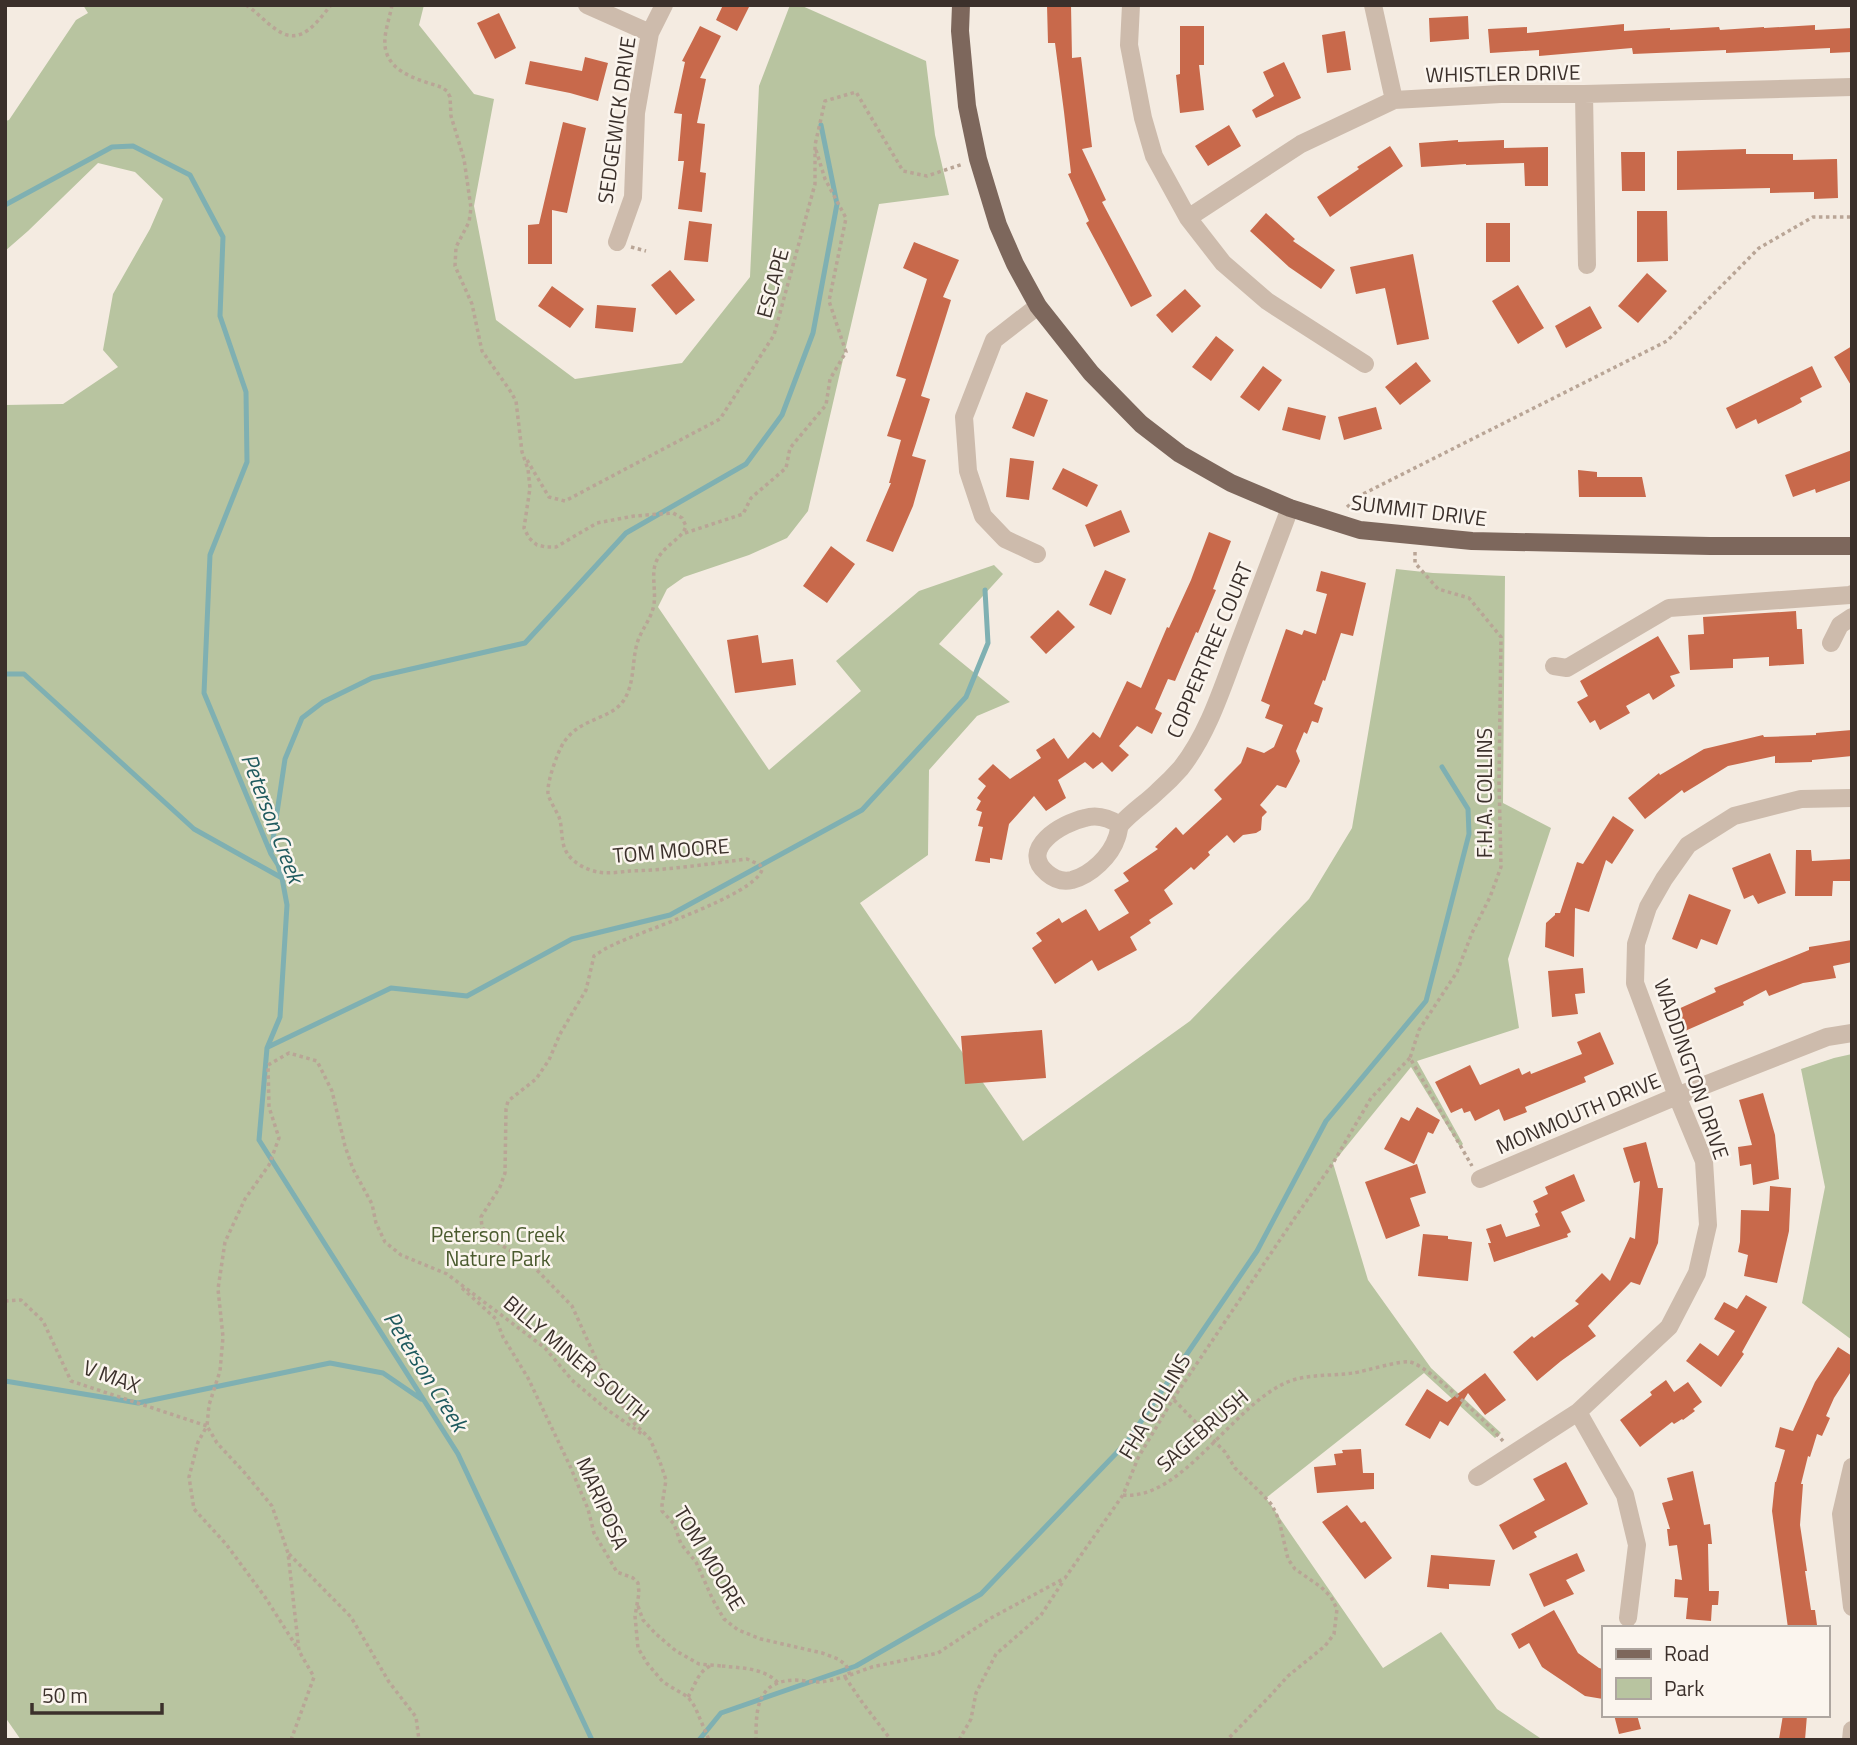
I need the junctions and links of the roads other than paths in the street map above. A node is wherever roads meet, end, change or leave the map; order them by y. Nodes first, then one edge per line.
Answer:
1 (587, 5) edge
2 (664, 5) edge
3 (961, 5) edge
4 (1131, 5) edge
5 (1373, 5) edge
6 (650, 33) junction
7 (1852, 87) edge
8 (1584, 94) junction
9 (1394, 100) junction
10 (1188, 218) junction
11 (617, 242) dead end
12 (1587, 265) dead end
13 (1038, 306) junction
14 (1365, 364) dead end
15 (1290, 509) junction
16 (1852, 546) edge
17 (1037, 554) dead end
18 (1852, 594) edge
19 (1852, 617) edge
20 (1831, 643) dead end
21 (1554, 666) dead end
22 (1852, 798) edge
23 (1120, 825) junction
24 (1852, 1033) edge
25 (1677, 1096) junction
26 (1480, 1179) road end
27 (1578, 1412) junction
28 (1852, 1467) edge
29 (1477, 1477) dead end
30 (1852, 1607) edge
31 (1628, 1618) dead end
32 (1852, 1730) edge
33 (1851, 1740) edge

1 - 6 street
2 - 6 street, SEDGEWICK DRIVE
3 - 13 main road, SUMMIT DRIVE
4 - 10 street
5 - 9 street
6 - 11 street, SEDGEWICK DRIVE
7 - 8 street, WHISTLER DRIVE
8 - 9 street, WHISTLER DRIVE
8 - 12 street
9 - 10 street, WHISTLER DRIVE
10 - 14 street
13 - 15 main road, SUMMIT DRIVE
13 - 17 street
15 - 16 main road, SUMMIT DRIVE
15 - 23 street, COPPERTREE COURT
18 - 21 street
19 - 20 street
22 - 25 street, WADDINGTON DRIVE
23 - 23 street, COPPERTREE COURT
24 - 25 street, MONMOUTH DRIVE
25 - 26 street, MONMOUTH DRIVE
25 - 27 street, WADDINGTON DRIVE
27 - 29 street, WADDINGTON DRIVE
27 - 31 street
28 - 30 street
32 - 33 street

